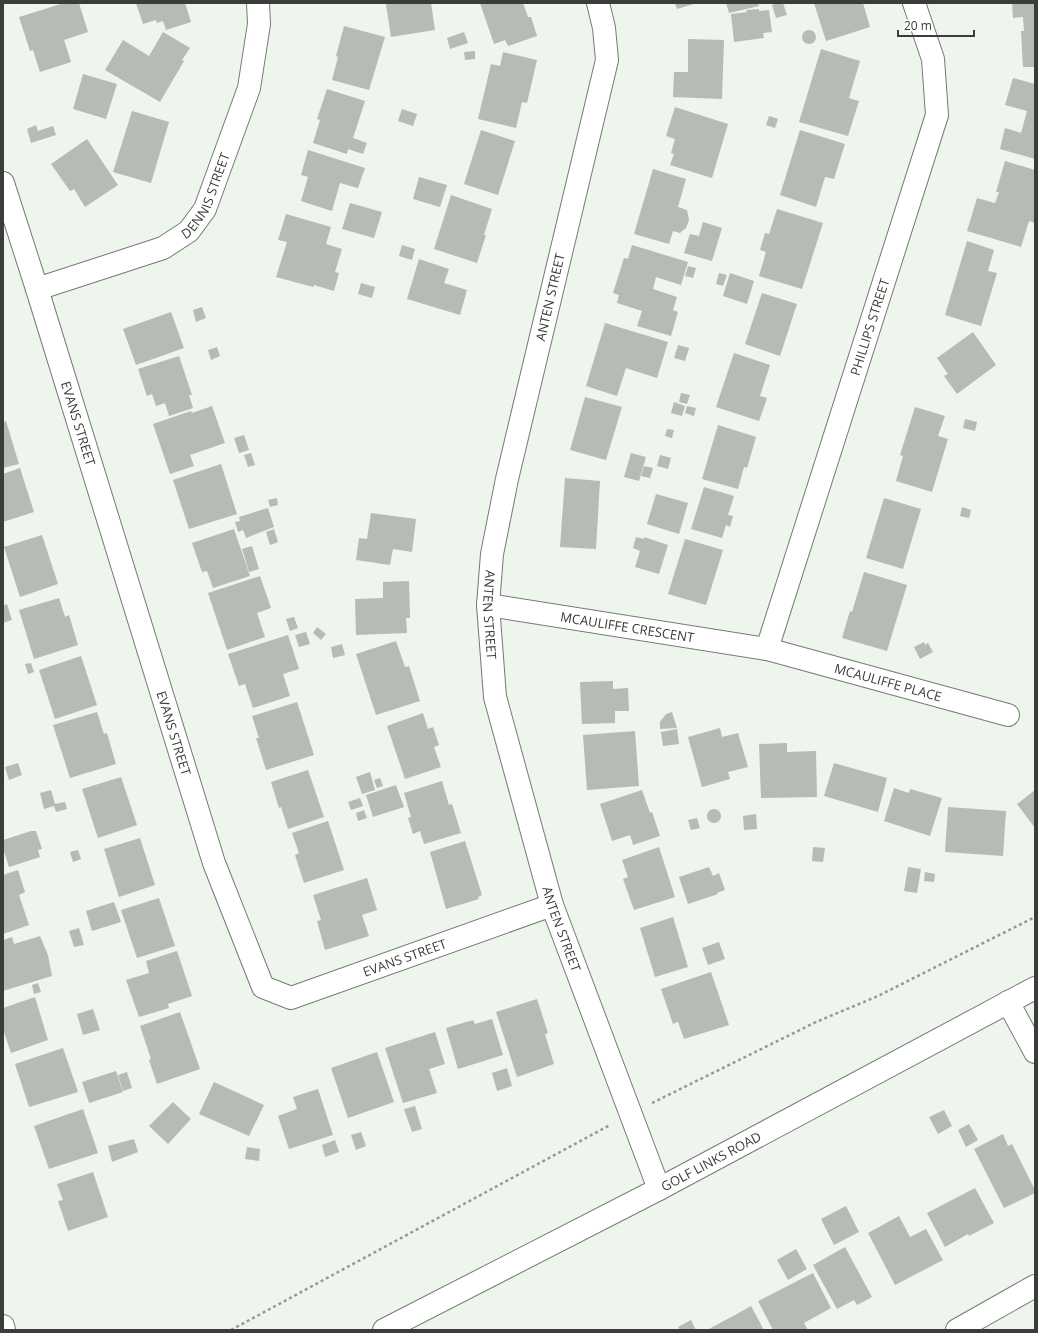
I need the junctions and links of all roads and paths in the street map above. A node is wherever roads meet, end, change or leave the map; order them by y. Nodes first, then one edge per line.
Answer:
1 (258, 3) edge
2 (598, 3) edge
3 (914, 3) edge
4 (3, 183) edge
5 (37, 289) junction
6 (488, 605) junction
7 (767, 649) junction
8 (1008, 715) dead end
9 (552, 905) junction
10 (1035, 988) edge
11 (1008, 1002) junction
12 (1035, 1052) edge
13 (659, 1189) junction
14 (1035, 1286) edge
15 (3, 1326) edge
16 (4, 1330) edge
17 (384, 1330) edge
18 (957, 1330) edge

1 - 5 street, DENNIS STREET
2 - 6 street, ANTEN STREET
3 - 7 street, PHILLIPS STREET
4 - 5 street, EVANS STREET
5 - 9 street, EVANS STREET
6 - 7 street, MCAULIFFE CRESCENT
6 - 9 street, ANTEN STREET
7 - 8 street, MCAULIFFE PLACE
9 - 13 street, ANTEN STREET
10 - 11 street, GOLF LINKS ROAD
11 - 12 street
11 - 13 street, GOLF LINKS ROAD
13 - 17 street, GOLF LINKS ROAD
14 - 18 street
15 - 16 street

